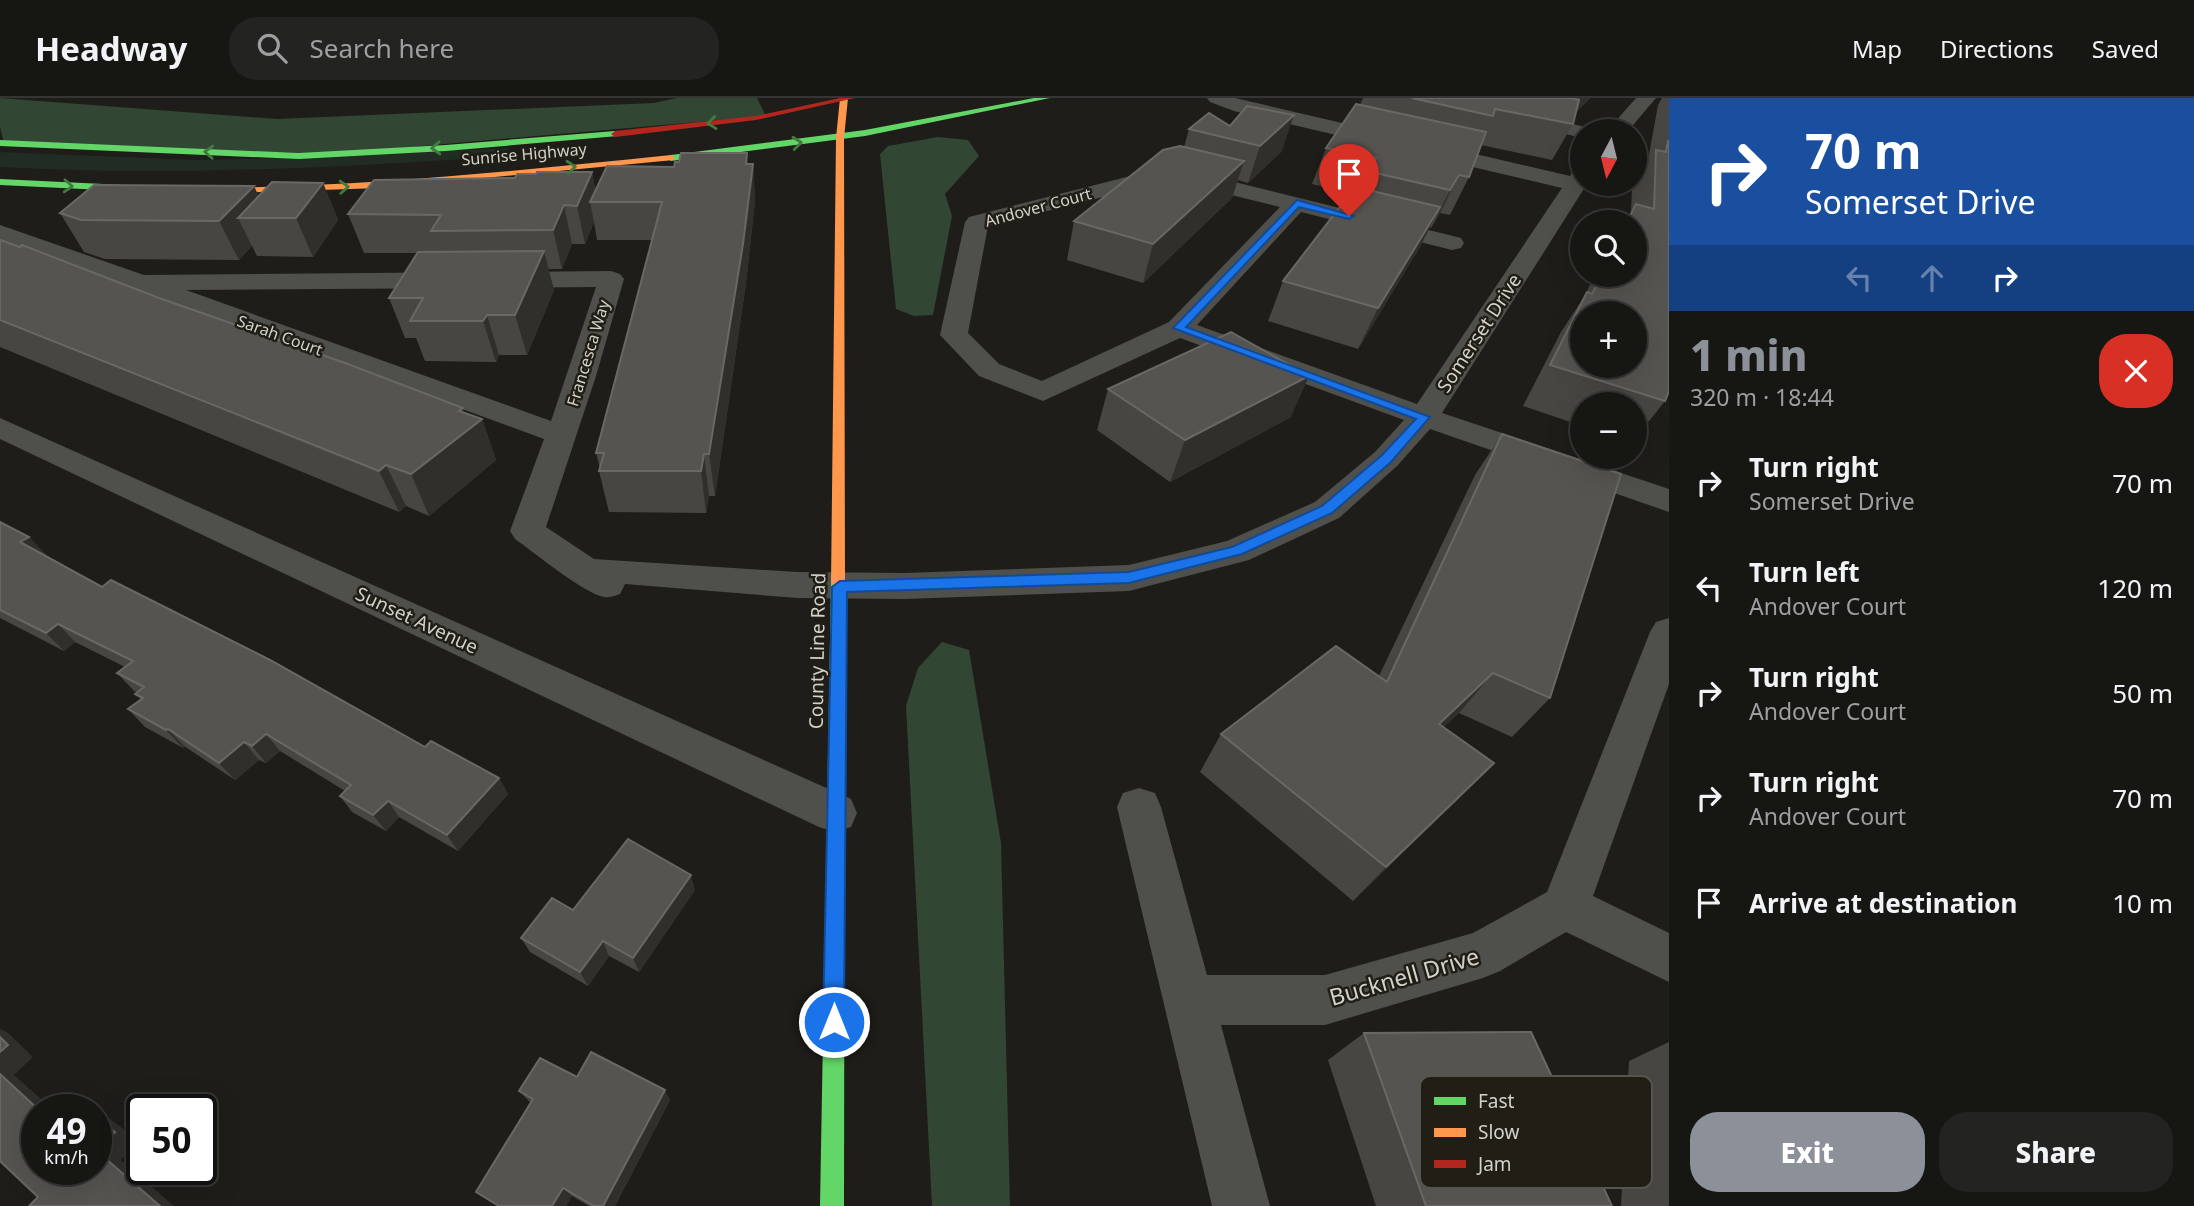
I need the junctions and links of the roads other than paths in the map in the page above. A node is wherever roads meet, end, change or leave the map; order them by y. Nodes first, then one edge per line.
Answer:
1 (847, 98) edge
2 (1046, 98) edge
3 (1217, 98) edge
4 (1443, 98) edge
5 (1646, 98) edge
6 (1628, 119) edge
7 (1570, 129) edge
8 (840, 138) junction
9 (0, 143) edge
10 (1647, 169) edge
11 (1669, 173) edge
12 (1570, 177) edge
13 (0, 182) edge
14 (159, 189) edge
15 (185, 190) edge
16 (1570, 191) edge
17 (1297, 203) junction
18 (0, 232) edge
19 (1452, 243) dead end
20 (137, 283) junction
21 (1179, 328) junction
22 (1424, 417) junction
23 (0, 427) edge
24 (561, 435) junction
25 (1669, 500) edge
26 (840, 587) junction
27 (1669, 632) edge
28 (1139, 807) dead end
29 (835, 813) junction
30 (1565, 907) junction
31 (1669, 958) edge
32 (1188, 1000) junction
33 (832, 1206) edge
34 (1241, 1206) edge

1 - 8 main road, County Line Road
1 -> 9 main road, Sunrise Highway
2 - 8 main road, Sunrise Highway
3 - 12 street
4 - 7 street
5 - 6 street
15 -> 8 main road, Sunrise Highway
8 - 26 main road, County Line Road
10 - 11 street
13 -> 14 main road
16 - 22 street, Somerset Drive
17 - 19 street, Andover Court
17 - 21 street, Andover Court
17 - 21 street, Andover Court
18 - 20 street, Sarah Court
20 - 24 street, Sarah Court
20 - 24 street, Francesca Way
21 - 22 street
22 - 25 street
22 - 26 street, Somerset Drive
23 - 29 street, Sunset Avenue
24 - 26 street, Francesca Way
26 - 29 main road, County Line Road
27 - 30 street
28 - 32 street
29 - 33 main road, County Line Road
30 - 31 street
30 - 32 street, Bucknell Drive
32 - 34 street

